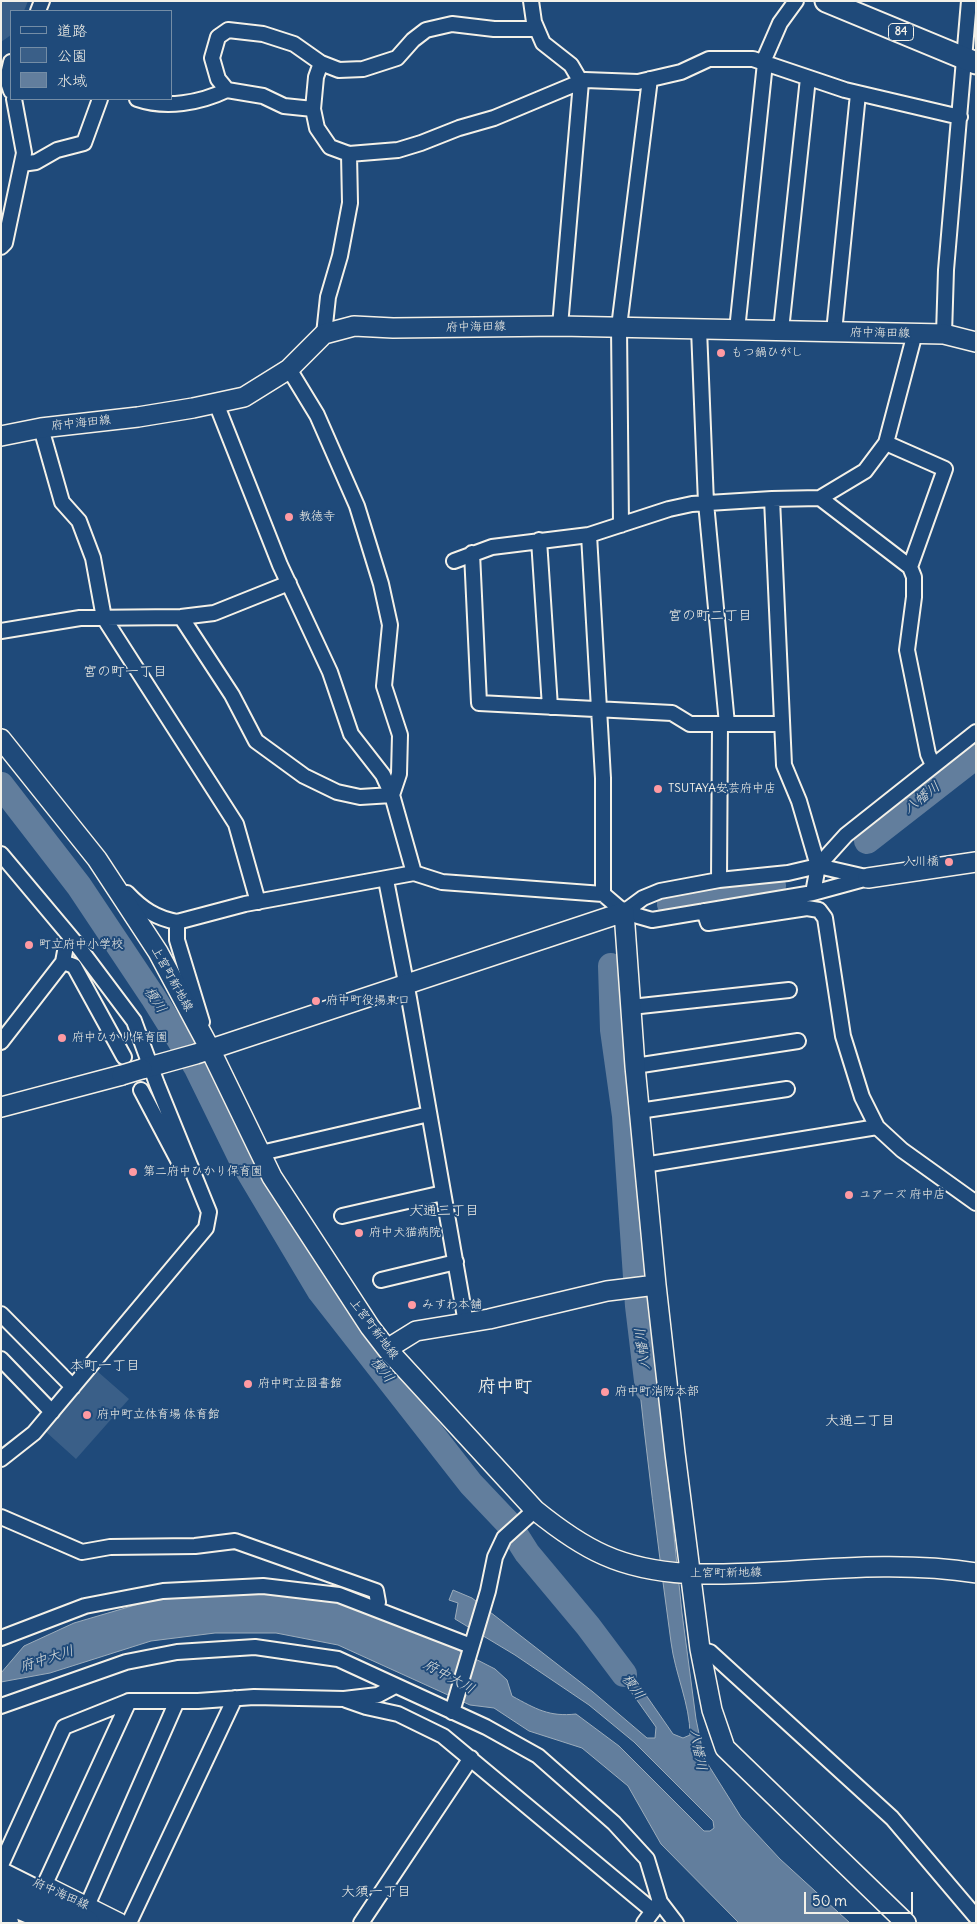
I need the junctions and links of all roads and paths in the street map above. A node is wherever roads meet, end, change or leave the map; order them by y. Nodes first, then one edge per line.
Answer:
1 (531, 1) edge
2 (796, 1) edge
3 (826, 1) edge
4 (969, 1) edge
5 (537, 29) junction
6 (969, 61) edge
7 (764, 62) junction
8 (321, 63) junction
9 (10, 66) edge
10 (808, 78) junction
11 (650, 79) junction
12 (581, 82) junction
13 (10, 88) edge
14 (227, 90) junction
15 (858, 94) junction
16 (14, 100) edge
17 (100, 100) edge
18 (142, 100) edge
19 (313, 109) junction
20 (960, 117) junction
21 (349, 154) junction
22 (22, 164) junction
23 (1, 246) edge
24 (560, 326) junction
25 (618, 328) junction
26 (700, 329) junction
27 (737, 330) junction
28 (781, 330) junction
29 (834, 332) junction
30 (915, 333) junction
31 (324, 334) junction
32 (944, 334) junction
33 (976, 342) edge
34 (289, 369) junction
35 (216, 403) junction
36 (42, 428) junction
37 (1, 436) edge
38 (886, 443) junction
39 (820, 498) junction
40 (772, 499) junction
41 (706, 503) junction
42 (621, 525) junction
43 (589, 535) junction
44 (539, 540) junction
45 (472, 553) junction
46 (454, 561) dead end
47 (910, 567) junction
48 (288, 583) junction
49 (104, 618) junction
50 (181, 618) junction
51 (1, 631) edge
52 (550, 707) junction
53 (599, 709) junction
54 (723, 724) junction
55 (781, 724) junction
56 (976, 732) edge
57 (1, 739) edge
58 (933, 765) junction
59 (392, 795) junction
60 (1, 854) edge
61 (97, 859) junction
62 (976, 862) edge
63 (818, 866) junction
64 (414, 873) junction
65 (868, 878) junction
66 (386, 880) junction
67 (719, 880) junction
68 (813, 893) junction
69 (603, 894) junction
70 (258, 902) junction
71 (704, 911) junction
72 (624, 912) junction
73 (178, 922) junction
74 (74, 941) junction
75 (62, 962) junction
76 (407, 984) junction
77 (788, 990) dead end
78 (631, 1007) junction
79 (798, 1041) dead end
80 (1, 1042) edge
81 (203, 1052) junction
82 (123, 1066) junction
83 (635, 1066) junction
84 (151, 1067) junction
85 (786, 1089) dead end
86 (141, 1090) dead end
87 (1, 1107) edge
88 (639, 1111) junction
89 (429, 1114) junction
90 (877, 1127) junction
91 (260, 1153) junction
92 (644, 1165) junction
93 (197, 1184) junction
94 (443, 1193) junction
95 (976, 1204) edge
96 (342, 1216) dead end
97 (456, 1262) junction
98 (381, 1280) dead end
99 (656, 1285) junction
100 (1, 1314) edge
101 (466, 1323) junction
102 (387, 1349) junction
103 (1, 1359) edge
104 (73, 1387) junction
105 (52, 1412) junction
106 (1, 1459) edge
107 (529, 1516) junction
108 (1, 1517) edge
109 (976, 1573) edge
110 (685, 1574) junction
111 (376, 1609) junction
112 (1, 1638) edge
113 (470, 1649) junction
114 (700, 1650) junction
115 (395, 1686) junction
116 (235, 1698) junction
117 (344, 1699) junction
118 (129, 1701) junction
119 (177, 1701) junction
120 (1, 1706) edge
121 (454, 1707) junction
122 (471, 1758) junction
123 (1, 1865) edge
124 (1, 1870) edge
125 (1, 1875) edge
126 (44, 1886) junction
127 (1, 1899) edge
128 (656, 1906) junction
129 (87, 1914) edge
130 (976, 1917) edge
131 (1, 1920) edge
132 (6, 1923) edge
133 (51, 1923) edge
134 (119, 1923) edge
135 (129, 1923) edge
136 (361, 1923) edge
137 (644, 1923) edge
138 (676, 1923) edge
139 (906, 1923) edge

1 - 5 street
2 - 7 street
3 - 6 main road, 84
4 - 6 street
5 - 8 street
5 - 12 street
6 - 20 street
7 - 10 street
7 - 11 street
7 - 27 street
8 - 14 street
8 - 19 street
9 - 13 street
10 - 15 street
10 - 28 street
11 - 12 street
11 - 25 street
12 - 21 street
12 - 24 street
14 - 18 street
14 - 19 street
15 - 20 street
15 - 29 street
16 - 22 street
17 - 22 street
19 - 21 street
20 - 32 street
21 - 31 street
22 - 23 street
24 - 25 main road, 府中海田線
24 - 31 main road, 府中海田線
25 - 26 main road, 府中海田線
25 - 42 street
26 - 27 main road, 府中海田線
26 - 41 street
27 - 28 main road, 府中海田線
28 - 29 main road, 府中海田線
29 - 30 main road, 府中海田線
30 - 32 main road, 府中海田線
30 - 38 street
31 - 34 main road, 府中海田線
32 - 33 main road, 府中海田線
34 - 35 main road, 府中海田線
34 - 59 street
35 - 36 main road, 府中海田線
35 - 48 street
36 - 37 main road, 府中海田線
36 - 49 street
38 - 39 street
38 - 47 street
39 - 40 street
39 - 47 street
40 - 41 street
40 - 55 street
41 - 42 street
41 - 54 street
42 - 43 street
43 - 44 street
43 - 53 street
44 - 45 street
44 - 52 street
45 - 46 street
45 - 52 street
47 - 58 street
48 - 50 street
48 - 59 street
49 - 50 street
49 - 51 street
49 - 70 street
50 - 59 street
52 - 53 street
53 - 54 street
53 - 69 street
54 - 55 street
54 - 67 street
55 - 63 street
56 - 58 street
57 - 61 main road, 上宮町新地線
58 - 63 street
59 - 64 street
60 - 74 street
61 - 73 street
61 - 81 main road, 上宮町新地線
62 - 65 main road
63 - 65 street
63 - 67 street
63 - 68 street
64 - 66 street
64 - 69 street
65 - 68 street
66 - 70 street
66 - 76 street
67 - 72 street
68 - 71 street
69 - 72 street
70 - 73 street
71 - 72 street
71 - 90 street
72 - 76 main road
72 - 78 main road
73 - 81 street
74 - 75 street
74 - 84 street
75 - 80 street
75 - 82 street
76 - 81 main road
76 - 89 street
77 - 78 street
78 - 83 main road
79 - 83 street
81 - 84 main road
81 - 91 main road, 上宮町新地線
82 - 84 main road, bridge
82 - 87 main road
83 - 88 main road
84 - 93 street
85 - 88 street
86 - 93 street
88 - 92 main road
89 - 91 street
89 - 94 street
90 - 92 street
90 - 95 street
91 - 102 main road, 上宮町新地線
92 - 99 main road
93 - 104 street
94 - 96 street
94 - 97 street
97 - 98 street
97 - 101 street
99 - 101 main road
99 - 110 main road
100 - 104 street
101 - 102 main road
102 - 107 main road, 上宮町新地線
103 - 105 street
104 - 105 street
105 - 106 street
107 - 110 main road, 上宮町新地線
107 - 113 street
108 - 111 street
109 - 110 main road, 上宮町新地線
110 - 114 main road
111 - 112 street
111 - 113 street
113 - 121 street
114 - 130 street
114 - 139 main road
115 - 117 street
115 - 120 street
115 - 121 street
116 - 117 street
116 - 119 street
116 - 135 street
117 - 122 street
118 - 119 street
118 - 123 street
118 - 126 street
119 - 129 street
121 - 128 street
122 - 128 street
122 - 136 street
124 - 126 main road, 府中海田線
125 - 129 highway
126 - 129 main road, 府中海田線
127 - 133 highway
128 - 137 street
128 - 138 street
129 - 134 main road, 府中海田線
131 - 132 highway

